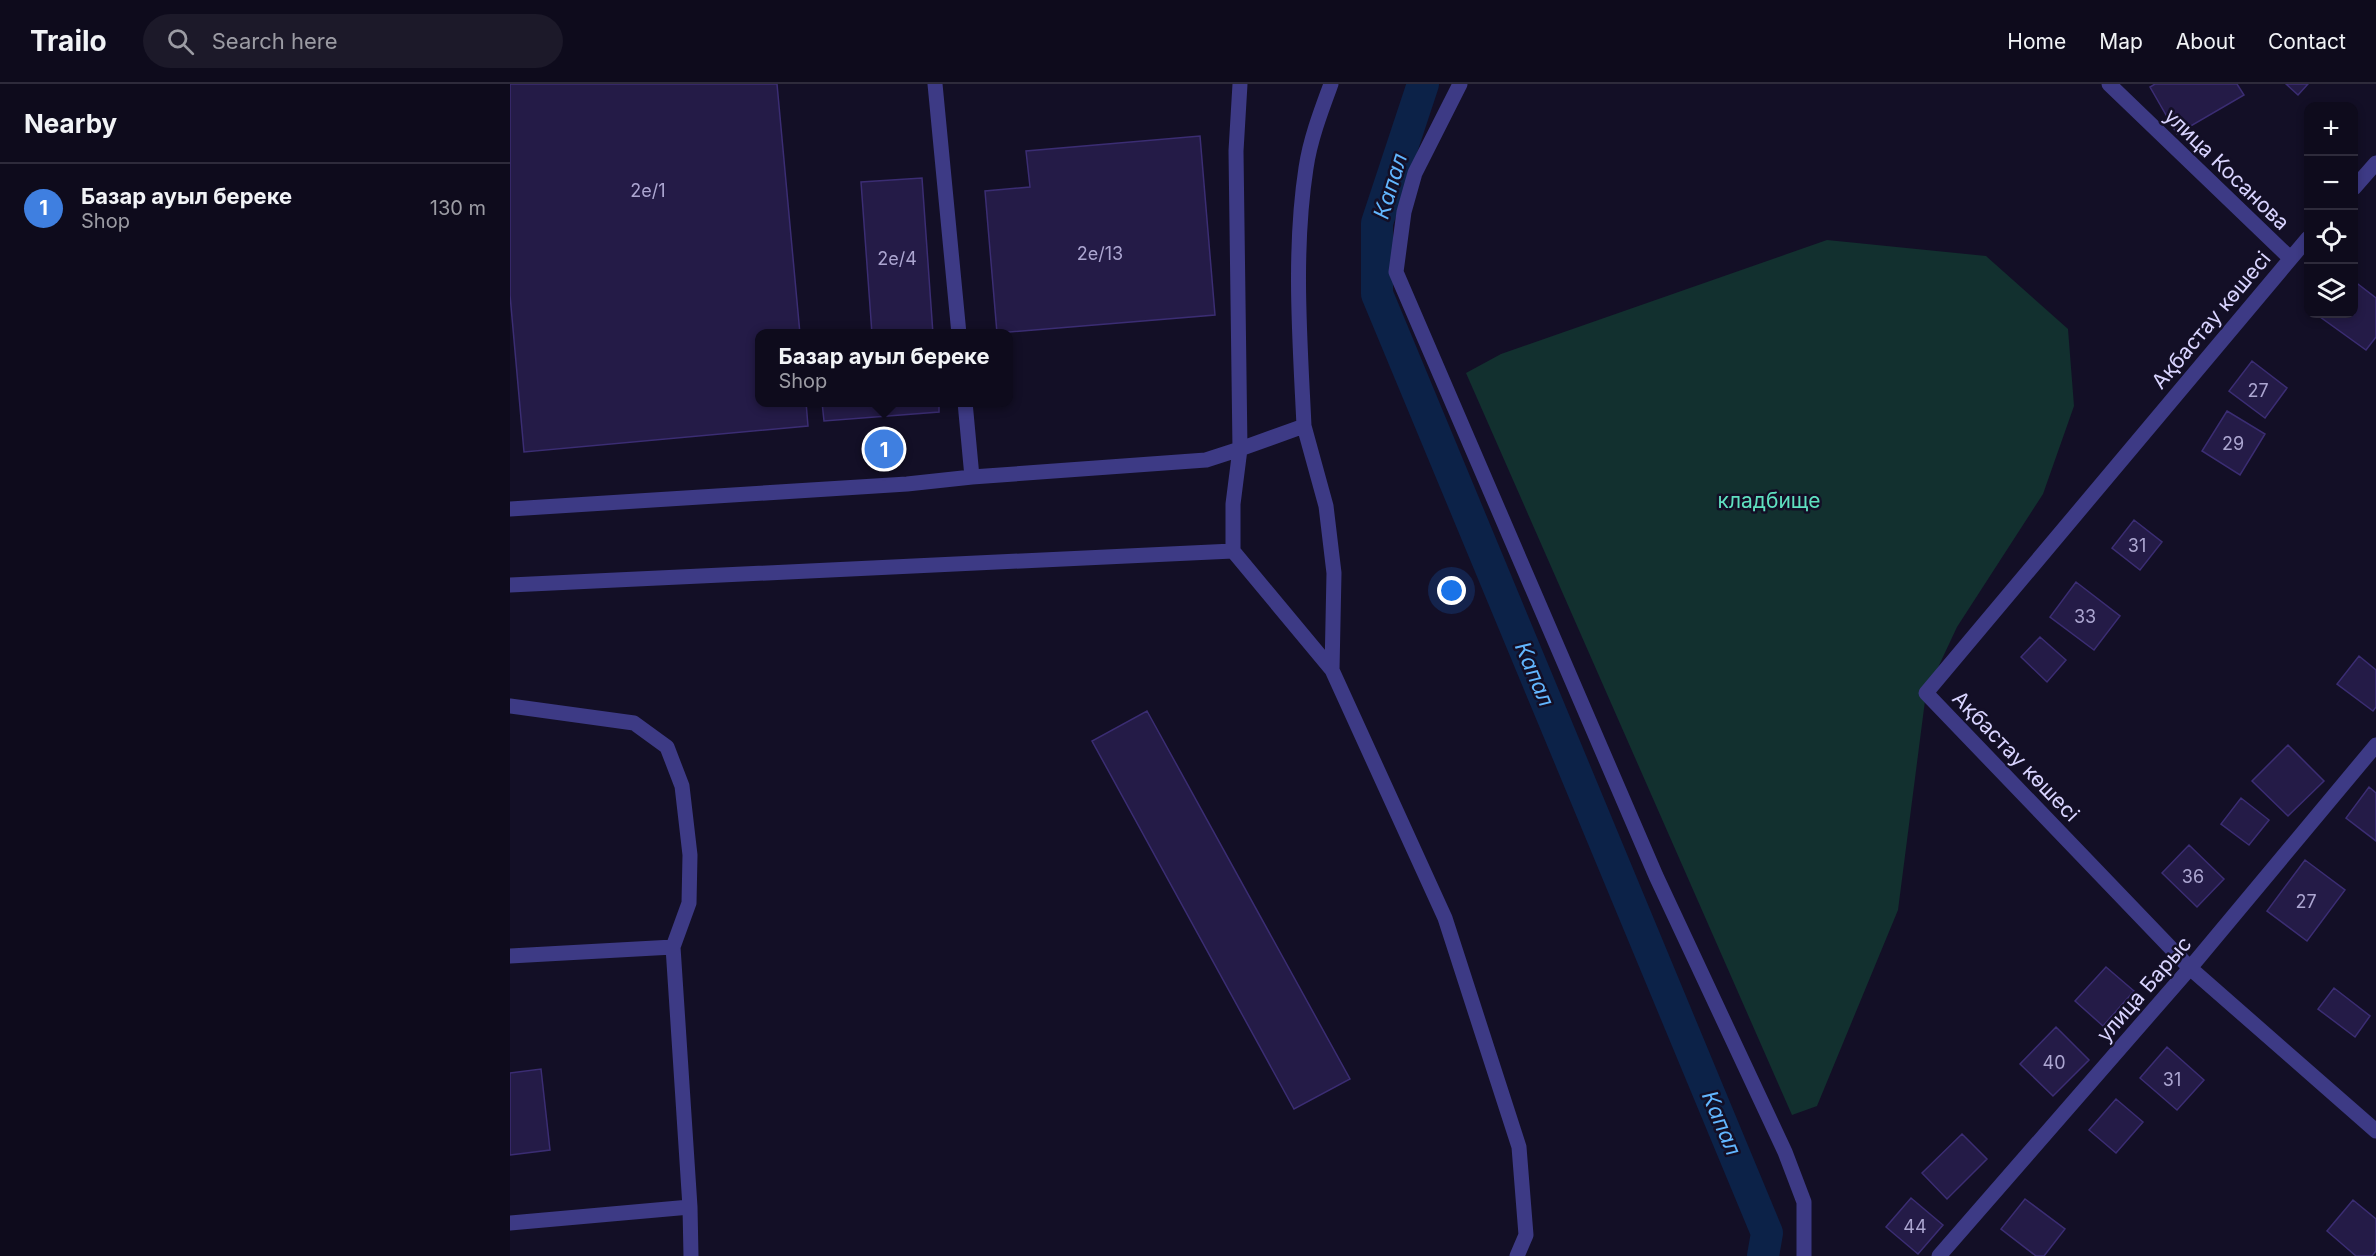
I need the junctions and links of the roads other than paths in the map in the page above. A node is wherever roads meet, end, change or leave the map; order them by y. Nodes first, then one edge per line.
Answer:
1 (935, 84) edge
2 (1240, 84) edge
3 (1331, 84) edge
4 (1460, 84) edge
5 (2109, 84) edge
6 (2376, 163) edge
7 (2358, 183) edge
8 (2304, 242) edge
9 (2290, 258) junction
10 (959, 329) edge
11 (965, 407) edge
12 (1304, 426) junction
13 (1240, 449) junction
14 (972, 477) junction
15 (510, 509) edge
16 (1233, 551) junction
17 (510, 585) edge
18 (1332, 669) junction
19 (510, 706) edge
20 (2376, 745) edge
21 (673, 947) junction
22 (510, 956) edge
23 (2190, 968) junction
24 (2376, 1131) edge
25 (690, 1207) junction
26 (510, 1223) edge
27 (691, 1256) edge
28 (1517, 1256) edge
29 (1804, 1256) edge
30 (1939, 1256) edge

1 - 10 street
2 - 13 street
3 - 12 street
4 - 29 street
5 - 9 street, улица Косанова
6 - 7 street
8 - 9 street, Ақбастау көшесі
9 - 23 street, Ақбастау көшесі
11 - 14 street
12 - 13 street
12 - 18 street
13 - 14 street
13 - 16 street
14 - 15 street
16 - 17 street
16 - 18 street
18 - 28 street
19 - 21 street
20 - 23 street, улица Барыс
21 - 22 street
21 - 25 street
23 - 24 street, Ақбастау көшесі
23 - 30 street, улица Барыс
25 - 26 street
25 - 27 street

